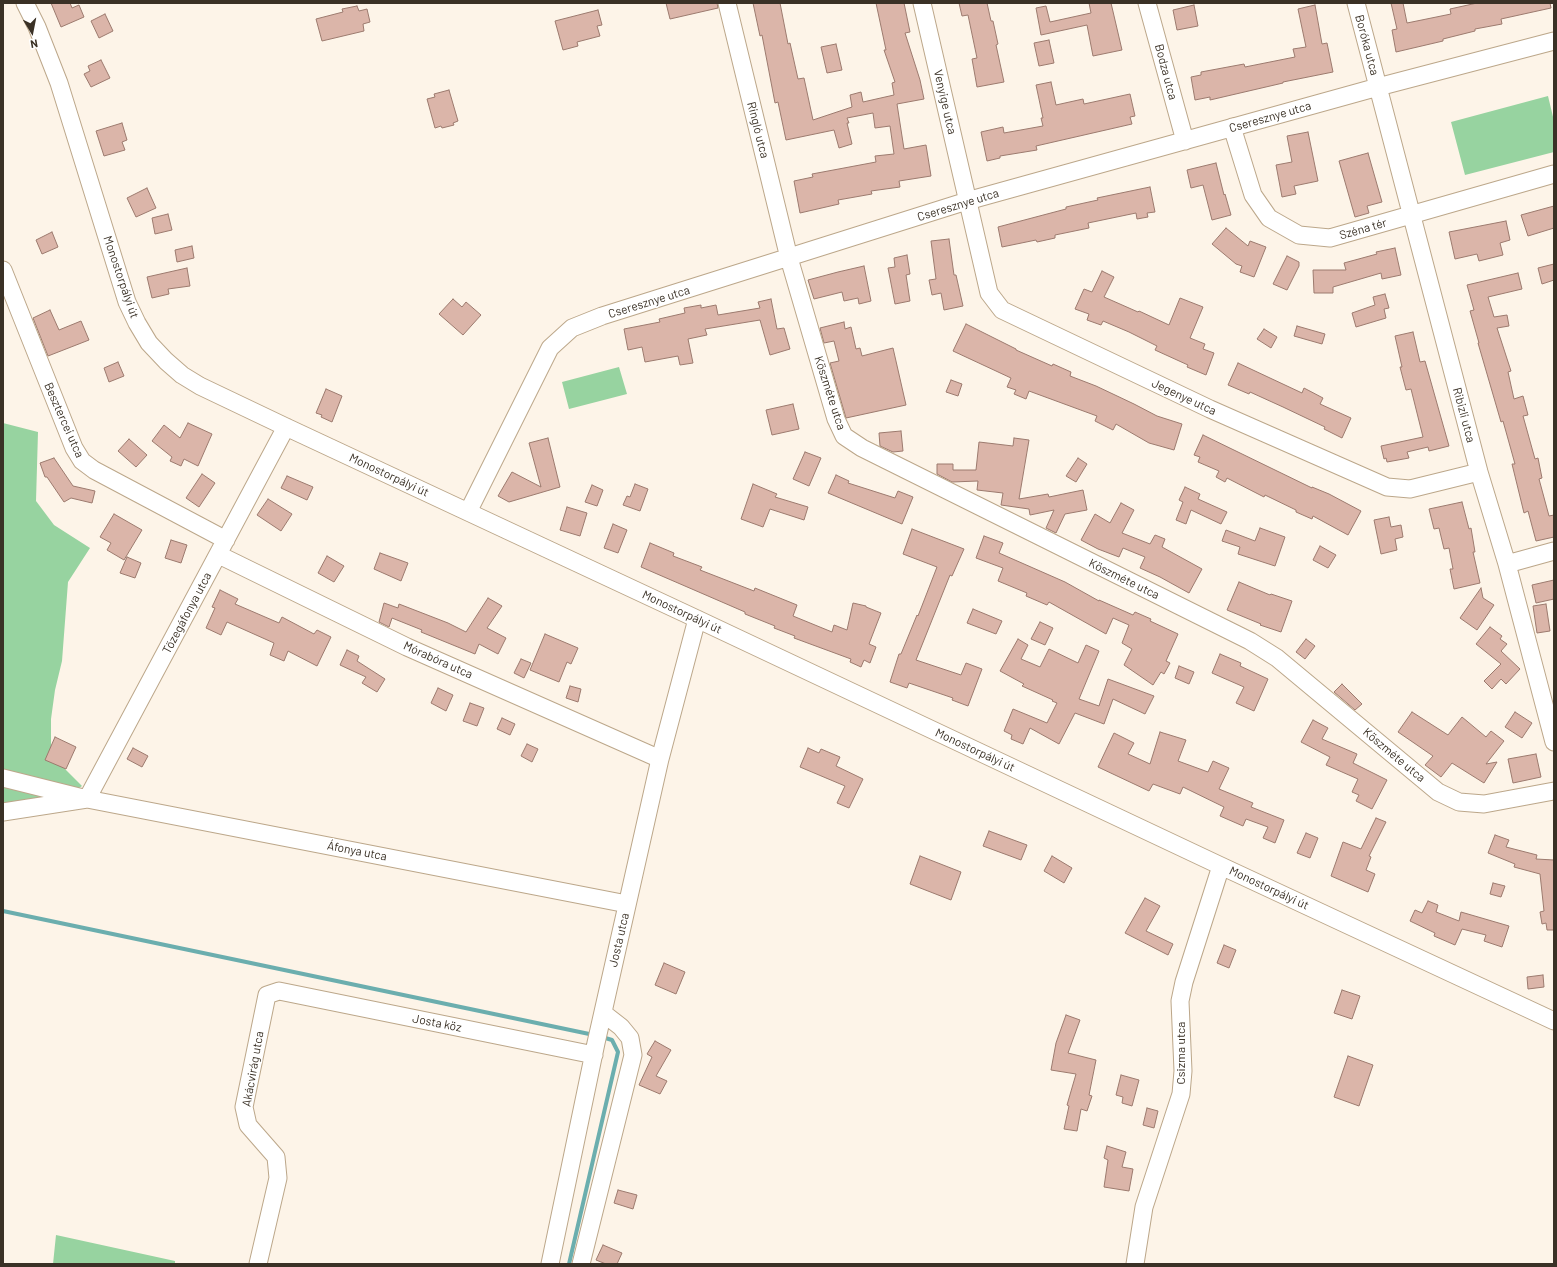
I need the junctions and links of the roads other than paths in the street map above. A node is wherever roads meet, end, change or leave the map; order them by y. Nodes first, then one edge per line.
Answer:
1 (25, 3) edge
2 (727, 3) edge
3 (922, 3) edge
4 (1147, 3) edge
5 (1356, 3) edge
6 (1554, 41) edge
7 (1378, 87) junction
8 (1232, 128) junction
9 (1185, 141) junction
10 (1554, 174) edge
11 (968, 201) junction
12 (1412, 215) junction
13 (789, 258) junction
14 (3, 270) edge
15 (286, 427) junction
16 (1479, 472) junction
17 (468, 512) junction
18 (222, 547) junction
19 (1554, 551) edge
20 (1507, 564) junction
21 (697, 619) junction
22 (1554, 742) edge
23 (660, 759) junction
24 (3, 778) edge
25 (1554, 790) edge
26 (87, 799) junction
27 (3, 812) edge
28 (1222, 866) junction
29 (627, 904) junction
30 (279, 991) joint
31 (1554, 1021) edge
32 (598, 1035) junction
33 (258, 1264) edge
34 (550, 1264) edge
35 (581, 1264) edge
36 (1135, 1264) edge

1 - 15 street, Monostorpályi út
2 - 13 street, Ringló utca
3 - 11 street, Venyige utca
4 - 9 street, Bodza utca
5 - 7 street, Boróka utca
6 - 7 street, Cseresznye utca
7 - 8 street, Cseresznye utca
7 - 12 street, Ribizli utca
8 - 9 street, Cseresznye utca
8 - 12 street, Széna tér
9 - 11 street, Cseresznye utca
10 - 12 street, Széna tér
11 - 13 street, Cseresznye utca
11 - 16 street, Jegenye utca
12 - 16 street, Ribizli utca
13 - 17 street, Cseresznye utca
13 - 25 street, Köszméte utca
14 - 18 street, Besztercei utca
15 - 17 street, Monostorpályi út
15 - 18 street, Tőzegáfonya utca
16 - 20 street, Ribizli utca
17 - 21 street, Monostorpályi út
18 - 23 street, Mórabóra utca
18 - 26 street, Tőzegáfonya utca
19 - 20 street
20 - 22 street, Ribizli utca
21 - 23 street, Josta utca
21 - 28 street, Monostorpályi út
23 - 29 street, Josta utca
24 - 26 street, Áfonya utca
26 - 27 street, Áfonya utca
26 - 29 street, Áfonya utca
28 - 31 street, Monostorpályi út
28 - 36 street, Csizma utca
29 - 32 street, Josta utca
30 - 32 street, Josta köz
30 - 33 street, Akácvirág utca
32 - 34 street, Josta utca
32 - 35 street

